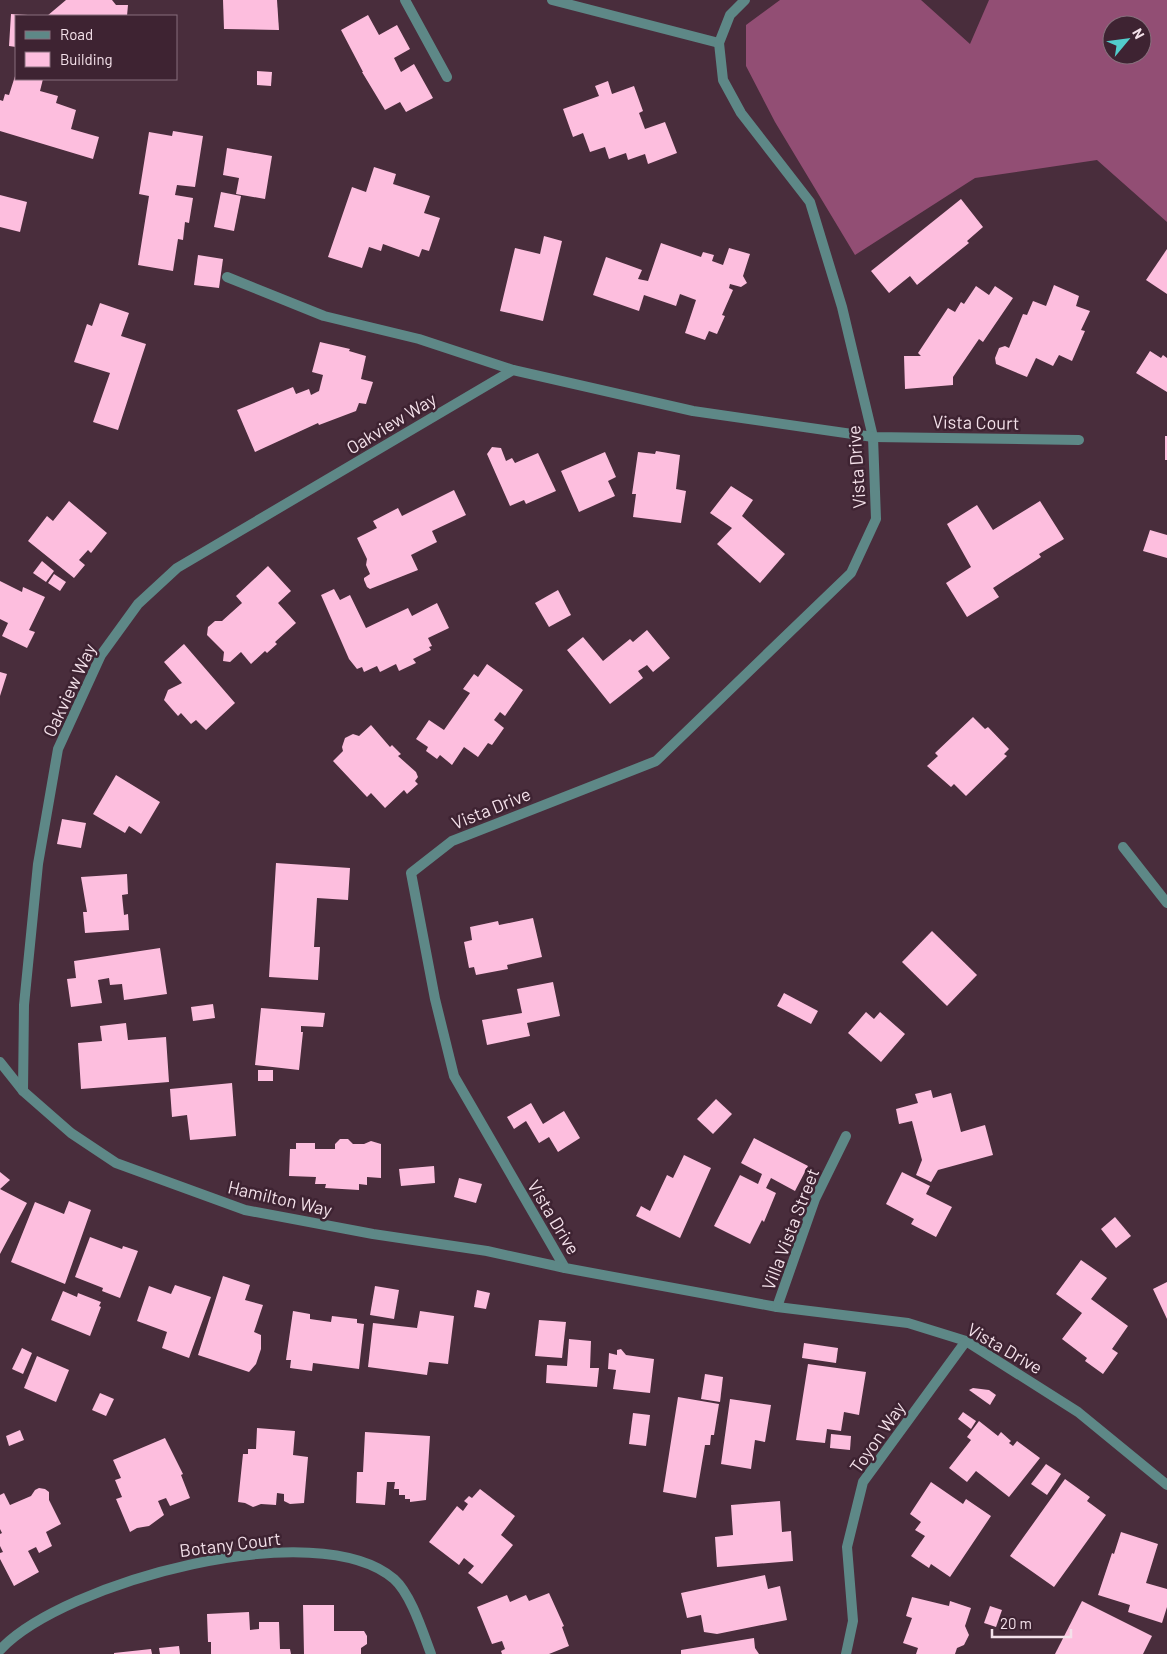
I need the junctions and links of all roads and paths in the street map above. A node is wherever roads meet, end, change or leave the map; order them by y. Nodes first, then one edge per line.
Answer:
1 (405, 0) edge
2 (552, 0) edge
3 (745, 0) edge
4 (719, 43) junction
5 (447, 77) dead end
6 (227, 277) dead end
7 (513, 370) junction
8 (873, 437) junction
9 (1079, 440) dead end
10 (1123, 847) dead end
11 (1167, 903) edge
12 (0, 1062) edge
13 (23, 1091) junction
14 (846, 1136) dead end
15 (565, 1268) junction
16 (777, 1307) junction
17 (966, 1341) junction
18 (1167, 1485) edge
19 (0, 1650) edge
20 (431, 1654) edge
21 (846, 1654) edge

1 - 5 street
2 - 4 street
3 - 4 street, Vista Drive
4 - 8 street, Vista Drive
6 - 7 street
7 - 8 street
7 - 13 street, Oakview Way
8 - 9 street, Vista Court
8 - 15 street, Vista Drive
10 - 11 street
12 - 13 street, Hamilton Way
13 - 15 street, Hamilton Way
14 - 16 street, Villa Vista Street
15 - 16 street, Vista Drive
16 - 17 street, Vista Drive
17 - 18 street, Vista Drive
17 - 21 street, Toyon Way
19 - 20 street, Botany Court

